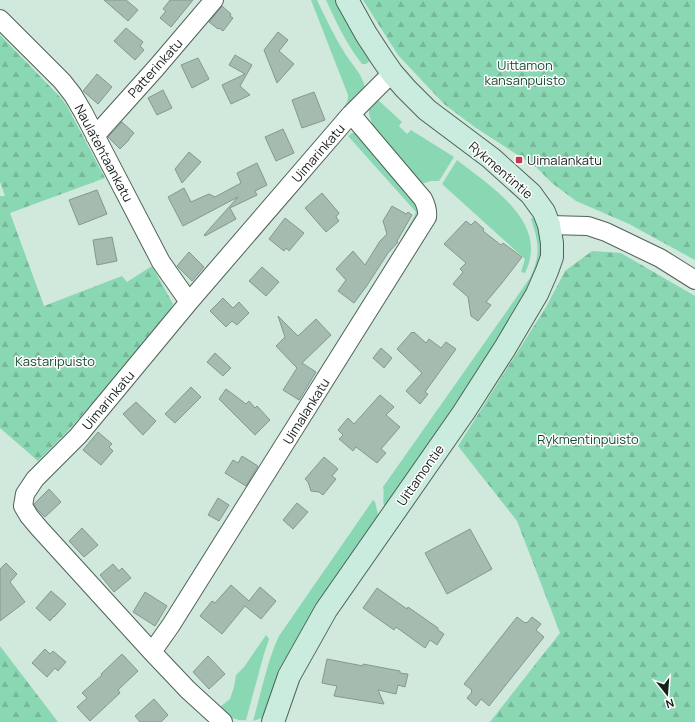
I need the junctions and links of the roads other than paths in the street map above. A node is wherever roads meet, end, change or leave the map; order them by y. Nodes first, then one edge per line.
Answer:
1 (214, 0) edge
2 (347, 0) edge
3 (0, 19) edge
4 (392, 74) junction
5 (351, 114) junction
6 (95, 136) junction
7 (549, 225) junction
8 (695, 280) edge
9 (189, 302) junction
10 (152, 652) junction
11 (223, 722) edge
12 (273, 722) edge

1 - 6 street, Patterinkatu
2 - 4 street, Rykmentintie
3 - 6 street, Naulatehtaankatu
4 - 5 street, Uimarinkatu
4 - 7 street, Rykmentintie
5 - 9 street, Uimarinkatu
5 - 10 street, Uimalankatu
6 - 9 street, Naulatehtaankatu
7 - 8 street
7 - 12 street, Uittamontie
9 - 10 street, Uimarinkatu
10 - 11 street, Uimarinkatu

